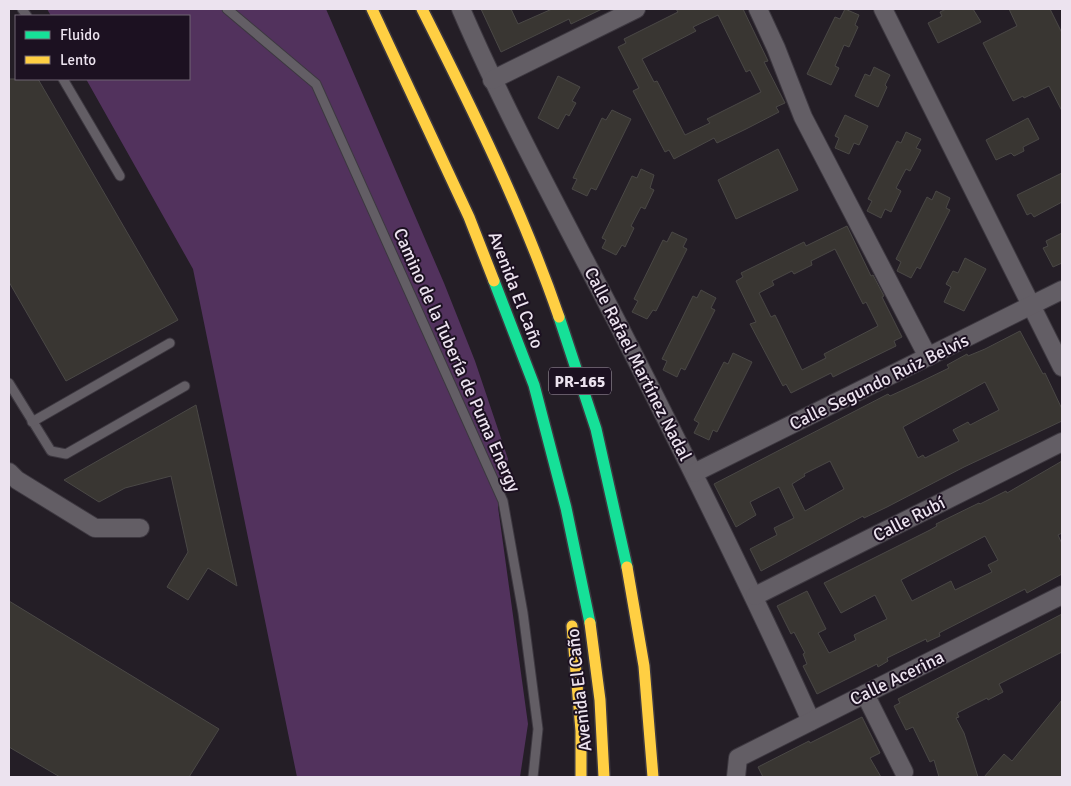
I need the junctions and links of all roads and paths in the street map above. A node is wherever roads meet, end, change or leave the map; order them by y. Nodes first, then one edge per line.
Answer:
1 (227, 9) edge
2 (372, 9) edge
3 (422, 9) edge
4 (461, 9) edge
5 (636, 9) edge
6 (758, 9) edge
7 (883, 9) edge
8 (607, 15) edge
9 (64, 80) edge
10 (492, 80) junction
11 (120, 176) dead end
12 (1062, 290) edge
13 (1031, 306) junction
14 (170, 343) dead end
15 (928, 357) junction
16 (1062, 367) edge
17 (9, 383) edge
18 (185, 386) dead end
19 (32, 422) junction
20 (1062, 442) edge
21 (9, 472) edge
22 (694, 473) junction
23 (566, 508) junction
24 (140, 528) dead end
25 (567, 577) dead end
26 (1062, 595) edge
27 (755, 596) junction
28 (571, 614) dead end
29 (865, 694) junction
30 (811, 721) junction
31 (652, 748) junction
32 (737, 771) edge
33 (904, 772) dead end
34 (533, 777) edge
35 (581, 777) edge
36 (604, 777) edge
37 (653, 777) edge
38 (658, 777) edge

1 - 34 lane, Camino de la Tubería de Puma Energy
2 - 23 highway, Avenida El Caño / PR-165
3 - 31 highway, Avenida El Caño / PR-165
4 - 10 street, Calle Rafael Martínez Nadal
5 - 8 street
6 - 15 street
7 - 13 street
8 - 10 street
9 - 11 lane
10 - 22 street, Calle Rafael Martínez Nadal
12 - 13 street, Calle Segundo Ruiz Belvis
13 - 15 street, Calle Segundo Ruiz Belvis
13 - 16 street
14 - 19 lane
15 - 22 street, Calle Segundo Ruiz Belvis
17 - 19 lane
18 - 19 lane
20 - 27 street, Calle Rubí
21 - 24 street
22 - 27 street, Calle Rafael Martínez Nadal
23 - 25 highway
23 - 36 highway, Avenida El Caño / PR-165
26 - 29 street, Calle Acerina
27 - 30 street, Calle Rafael Martínez Nadal
28 - 35 highway
29 - 30 street, Calle Acerina
29 - 33 street
30 - 32 street, Calle Acerina
31 - 37 highway, Avenida El Caño / PR-165
31 - 38 highway

